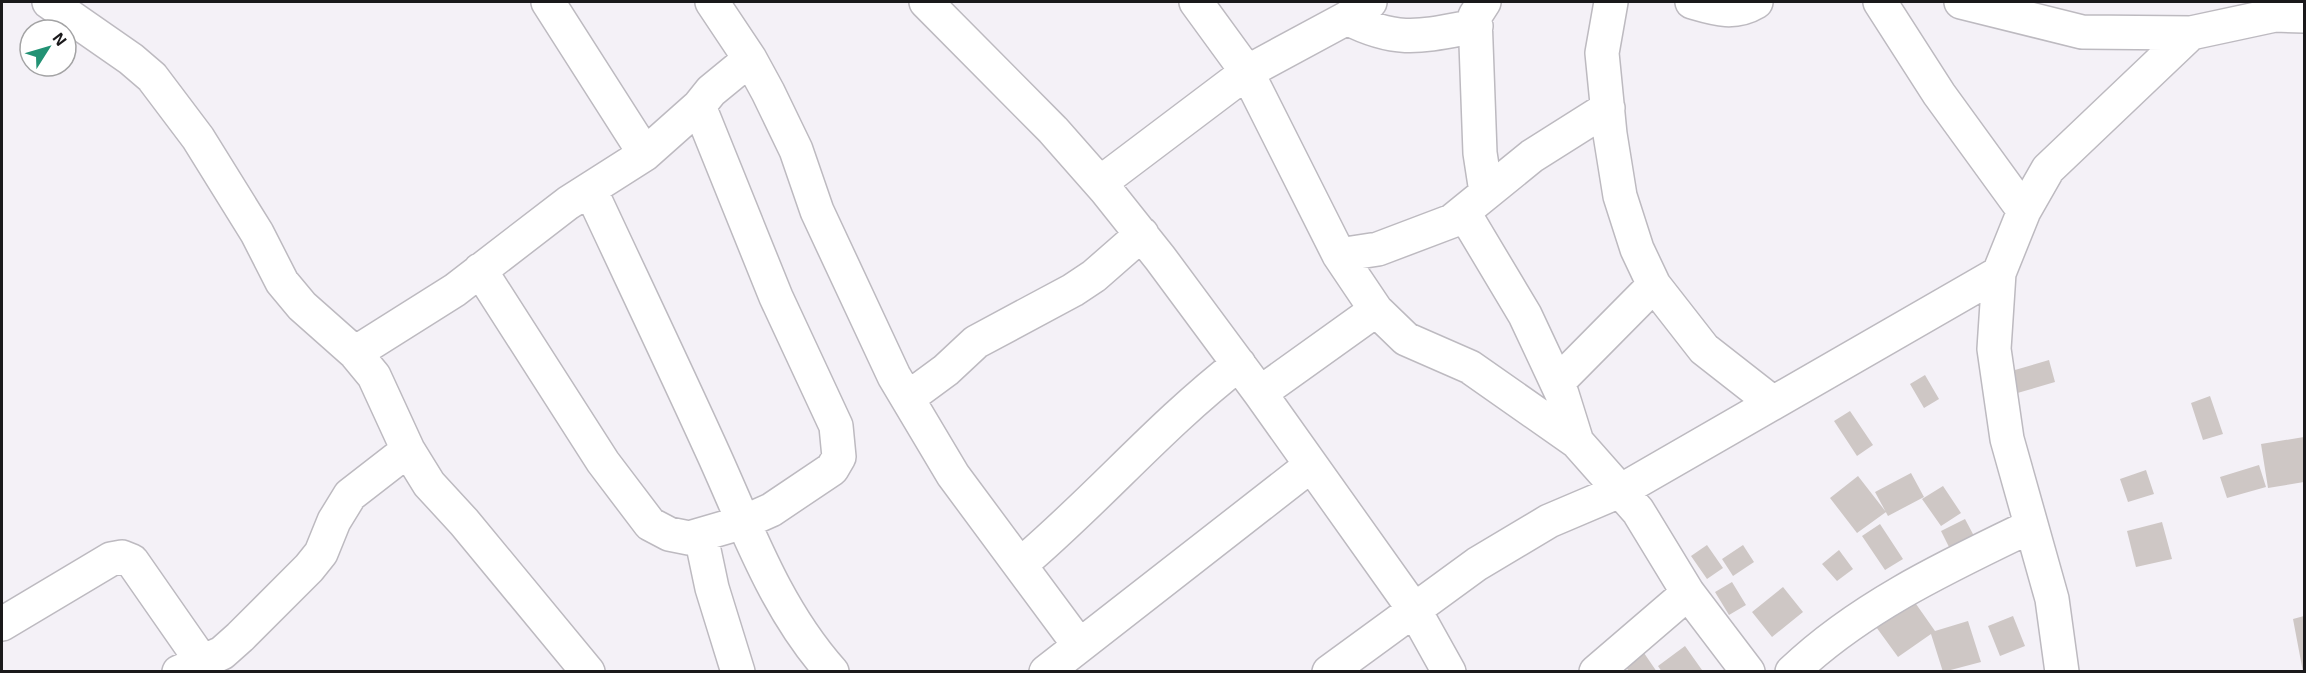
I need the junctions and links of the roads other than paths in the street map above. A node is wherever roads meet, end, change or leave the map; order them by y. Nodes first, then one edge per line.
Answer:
1 (49, 2) edge
2 (548, 2) edge
3 (711, 2) edge
4 (926, 2) edge
5 (1196, 2) edge
6 (1611, 2) edge
7 (1692, 2) edge
8 (1756, 2) edge
9 (1880, 2) edge
10 (1961, 2) edge
11 (1359, 10) edge
12 (1480, 14) edge
13 (2304, 15) edge
14 (2191, 33) junction
15 (750, 59) junction
16 (1247, 72) junction
17 (699, 106) junction
18 (1608, 108) junction
19 (645, 154) junction
20 (1100, 183) junction
21 (590, 189) junction
22 (1475, 202) junction
23 (2024, 211) junction
24 (1142, 234) junction
25 (1339, 255) junction
26 (480, 270) junction
27 (1999, 273) junction
28 (1654, 285) junction
29 (1376, 310) junction
30 (355, 353) junction
31 (1239, 364) junction
32 (1557, 383) junction
33 (1260, 393) junction
34 (908, 398) junction
35 (1773, 403) junction
36 (1577, 442) junction
37 (408, 450) junction
38 (1310, 466) junction
39 (1622, 490) junction
40 (744, 522) junction
41 (2031, 526) junction
42 (701, 536) junction
43 (1020, 565) junction
44 (1688, 593) junction
45 (1415, 611) junction
46 (2, 624) edge
47 (1080, 645) junction
48 (191, 667) edge
49 (588, 672) edge
50 (738, 672) edge
51 (832, 672) edge
52 (1046, 672) edge
53 (1329, 672) edge
54 (1449, 672) edge
55 (1596, 672) edge
56 (1748, 672) edge
57 (1792, 672) edge
58 (2062, 672) edge

1 - 30 street
2 - 19 street
3 - 15 street
4 - 20 street
5 - 16 street
6 - 18 street
7 - 8 street
9 - 23 street
10 - 14 street
11 - 12 street
11 - 16 street
12 - 22 street
13 - 14 street
14 - 23 street
15 - 17 street
15 - 34 street
16 - 20 street
16 - 25 street
17 - 19 street
17 - 40 street
18 - 22 street
18 - 28 street
19 - 21 street
20 - 24 street
21 - 26 street
21 - 40 street
22 - 25 street
22 - 32 street
23 - 27 street
24 - 31 street
24 - 34 street
25 - 29 street
26 - 30 street
26 - 42 street
27 - 35 street
27 - 41 street
28 - 32 street
28 - 35 street
29 - 33 street
29 - 36 street
30 - 37 street
31 - 33 street
31 - 43 street
32 - 36 street
33 - 38 street
34 - 43 street
35 - 39 street
36 - 39 street
37 - 48 street
37 - 49 street
38 - 45 street
38 - 47 street
39 - 44 street
39 - 45 street
40 - 42 street
40 - 51 street
41 - 57 street
41 - 58 street
42 - 50 street
43 - 47 street
44 - 55 street
44 - 56 street
45 - 53 street
45 - 54 street
46 - 48 street
47 - 52 street

